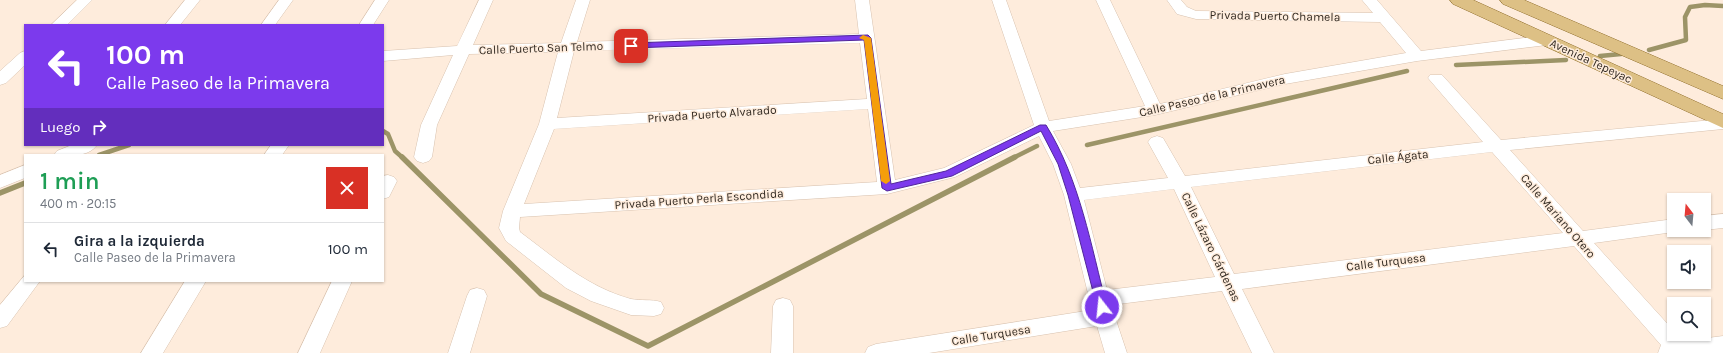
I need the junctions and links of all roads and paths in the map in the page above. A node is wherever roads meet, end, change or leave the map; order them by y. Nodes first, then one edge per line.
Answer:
1 (85, 0) edge
2 (193, 0) edge
3 (286, 0) edge
4 (382, 0) edge
5 (486, 0) edge
6 (583, 0) edge
7 (862, 0) edge
8 (999, 0) edge
9 (1103, 0) edge
10 (1174, 0) edge
11 (1369, 0) edge
12 (1459, 0) edge
13 (1509, 0) edge
14 (1383, 18) junction
15 (59, 24) edge
16 (173, 24) edge
17 (269, 24) edge
18 (367, 24) edge
19 (868, 38) junction
20 (1547, 40) junction
21 (567, 48) junction
22 (463, 50) junction
23 (384, 56) edge
24 (1418, 56) junction
25 (24, 57) edge
26 (1436, 78) dead end
27 (0, 80) edge
28 (1723, 93) edge
29 (876, 103) junction
30 (1155, 110) junction
31 (1723, 123) edge
32 (547, 124) junction
33 (1043, 127) junction
34 (1157, 142) dead end
35 (67, 146) edge
36 (86, 146) edge
37 (1496, 146) junction
38 (60, 154) edge
39 (66, 154) edge
40 (422, 157) dead end
41 (24, 171) edge
42 (0, 182) edge
43 (1179, 182) junction
44 (887, 188) junction
45 (1073, 195) junction
46 (512, 211) junction
47 (1723, 221) edge
48 (1711, 222) edge
49 (1667, 227) edge
50 (1576, 237) junction
51 (29, 282) edge
52 (195, 282) edge
53 (342, 282) edge
54 (1228, 283) junction
55 (477, 296) dead end
56 (783, 306) dead end
57 (1102, 307) junction
58 (654, 308) dead end
59 (0, 320) edge
60 (1723, 345) edge
61 (1674, 352) edge
62 (152, 353) edge
63 (309, 353) edge
64 (459, 353) edge
65 (782, 353) edge
66 (876, 353) edge
67 (1116, 353) edge
68 (1263, 353) edge

1 - 15 street
2 - 16 street
3 - 17 street
4 - 18 street
5 - 22 street
6 - 21 street
7 - 19 street
8 - 33 street
9 - 30 street
10 - 14 street, Privada Puerto Chamela
11 - 14 street
12 - 20 main road, Avenida Tepeyac
13 - 28 main road, Avenida Tepeyac
14 - 24 street
19 - 21 street, Calle Puerto San Telmo
19 - 29 street
20 - 24 street, Calle Paseo de la Primavera
20 - 31 main road, Avenida Tepeyac
21 - 22 street, Calle Puerto San Telmo
21 - 32 street
22 - 23 street, Calle Puerto San Telmo
22 - 40 street
24 - 30 street, Calle Paseo de la Primavera
25 - 27 street
26 - 37 street, Calle Mariano Otero
29 - 32 street, Privada Puerto Alvarado
29 - 44 street
30 - 33 street, Calle Paseo de la Primavera
31 - 37 street, Calle Ágata
32 - 46 street
33 - 44 street, Calle Paseo de la Primavera
33 - 45 street
34 - 43 street, Calle Lázaro Cárdenas
35 - 38 street
36 - 39 street
37 - 43 street, Calle Ágata
37 - 50 street, Calle Mariano Otero
41 - 42 street
43 - 45 street, Calle Ágata
43 - 54 street, Calle Lázaro Cárdenas
44 - 46 street, Privada Puerto Perla Escondida
45 - 57 street
46 - 58 street
47 - 48 street
49 - 50 street, Calle Turquesa
50 - 54 street, Calle Turquesa
50 - 61 street, Calle Mariano Otero
51 - 59 street
52 - 62 street
53 - 63 street
54 - 57 street, Calle Turquesa
54 - 68 street, Calle Lázaro Cárdenas
55 - 64 street
56 - 65 street
57 - 66 street, Calle Turquesa
57 - 67 street
60 - 61 street

